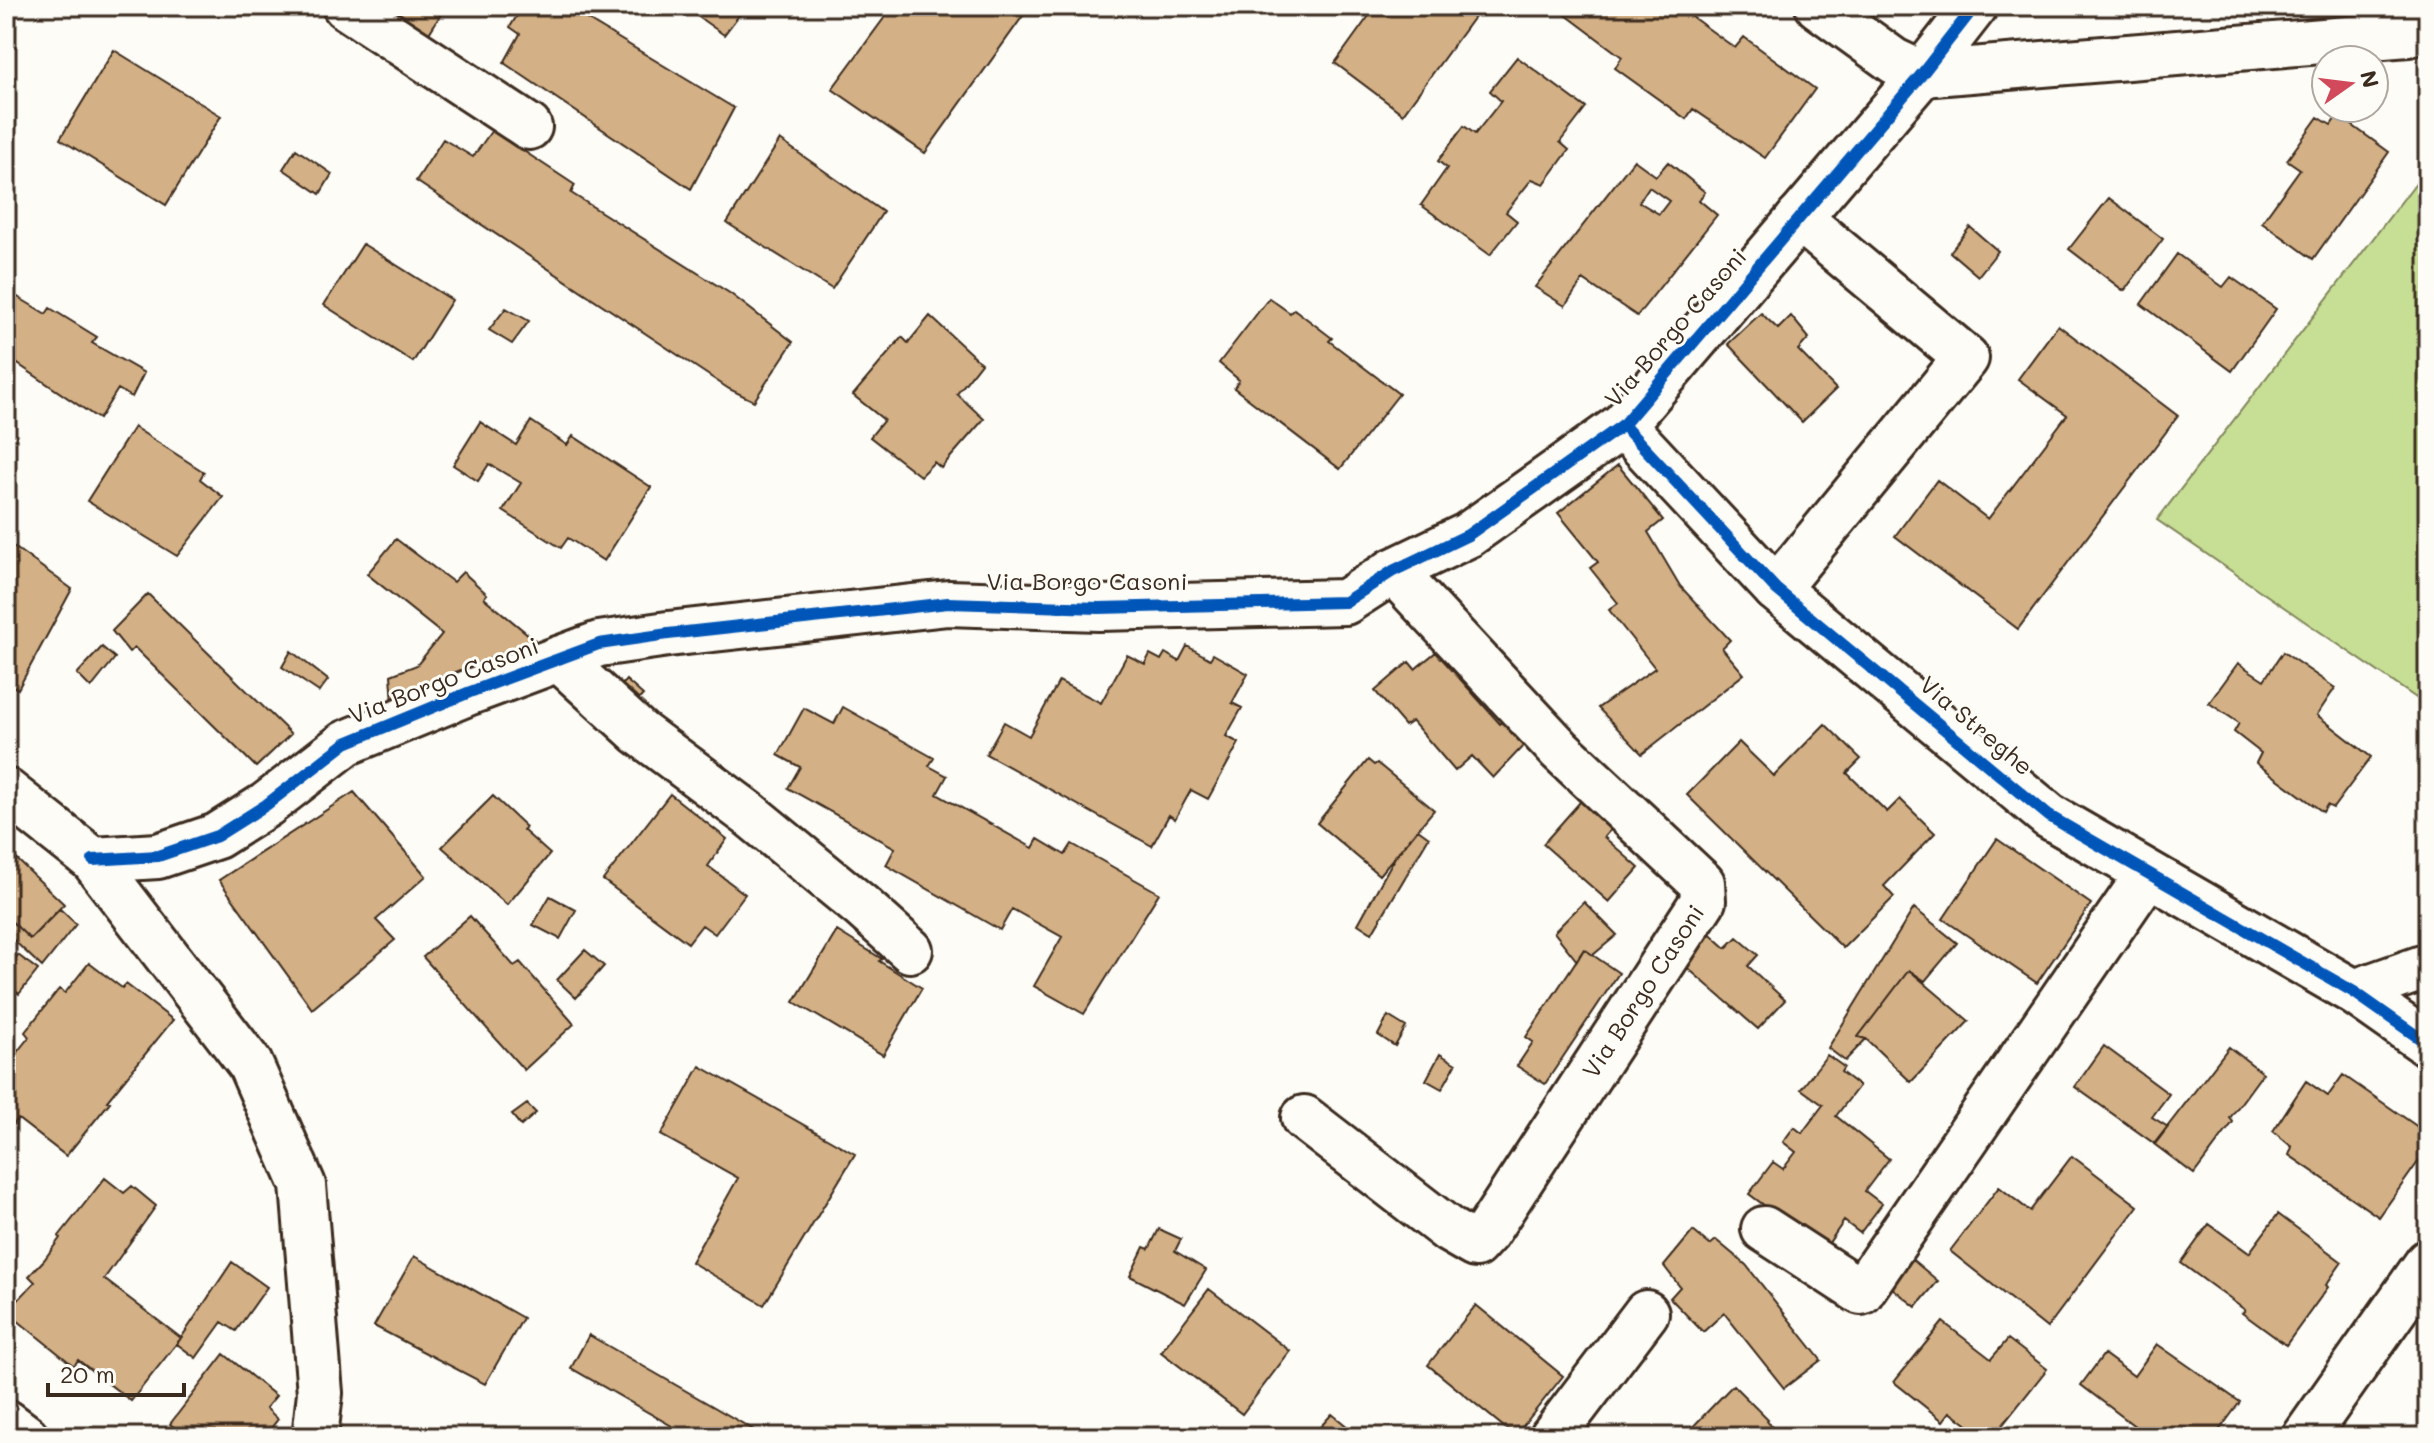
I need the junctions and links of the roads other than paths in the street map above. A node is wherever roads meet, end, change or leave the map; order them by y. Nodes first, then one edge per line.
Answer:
1 (345, 6) edge
2 (1818, 6) edge
3 (1975, 6) edge
4 (2428, 29) edge
5 (1922, 74) junction
6 (529, 127) dead end
7 (1799, 218) junction
8 (1623, 425) junction
9 (1393, 571) junction
10 (1776, 589) junction
11 (559, 659) junction
12 (6, 791) edge
13 (93, 860) junction
14 (2148, 874) junction
15 (910, 950) dead end
16 (2428, 966) edge
17 (2354, 992) junction
18 (2428, 1044) edge
19 (1304, 1118) dead end
20 (1764, 1229) dead end
21 (2428, 1262) edge
22 (1646, 1313) dead end
23 (6, 1422) edge
24 (26, 1437) edge
25 (315, 1437) edge
26 (1552, 1437) edge
27 (2305, 1437) edge

1 - 6 street
2 - 5 street
3 - 5 street, Via Borgo Casoni
4 - 5 street
5 - 7 street, Via Borgo Casoni
7 - 8 street, Via Borgo Casoni
7 - 10 street
8 - 9 street, Via Borgo Casoni
8 - 10 street, Via Streghe
9 - 11 street, Via Borgo Casoni
9 - 19 street, Via Borgo Casoni
10 - 14 street, Via Streghe
11 - 13 street, Via Borgo Casoni
11 - 15 street
12 - 13 street
13 - 25 street
14 - 17 street, Via Streghe
14 - 20 street
16 - 17 street
17 - 18 street, Via Streghe
21 - 27 street
22 - 26 street
23 - 24 street

